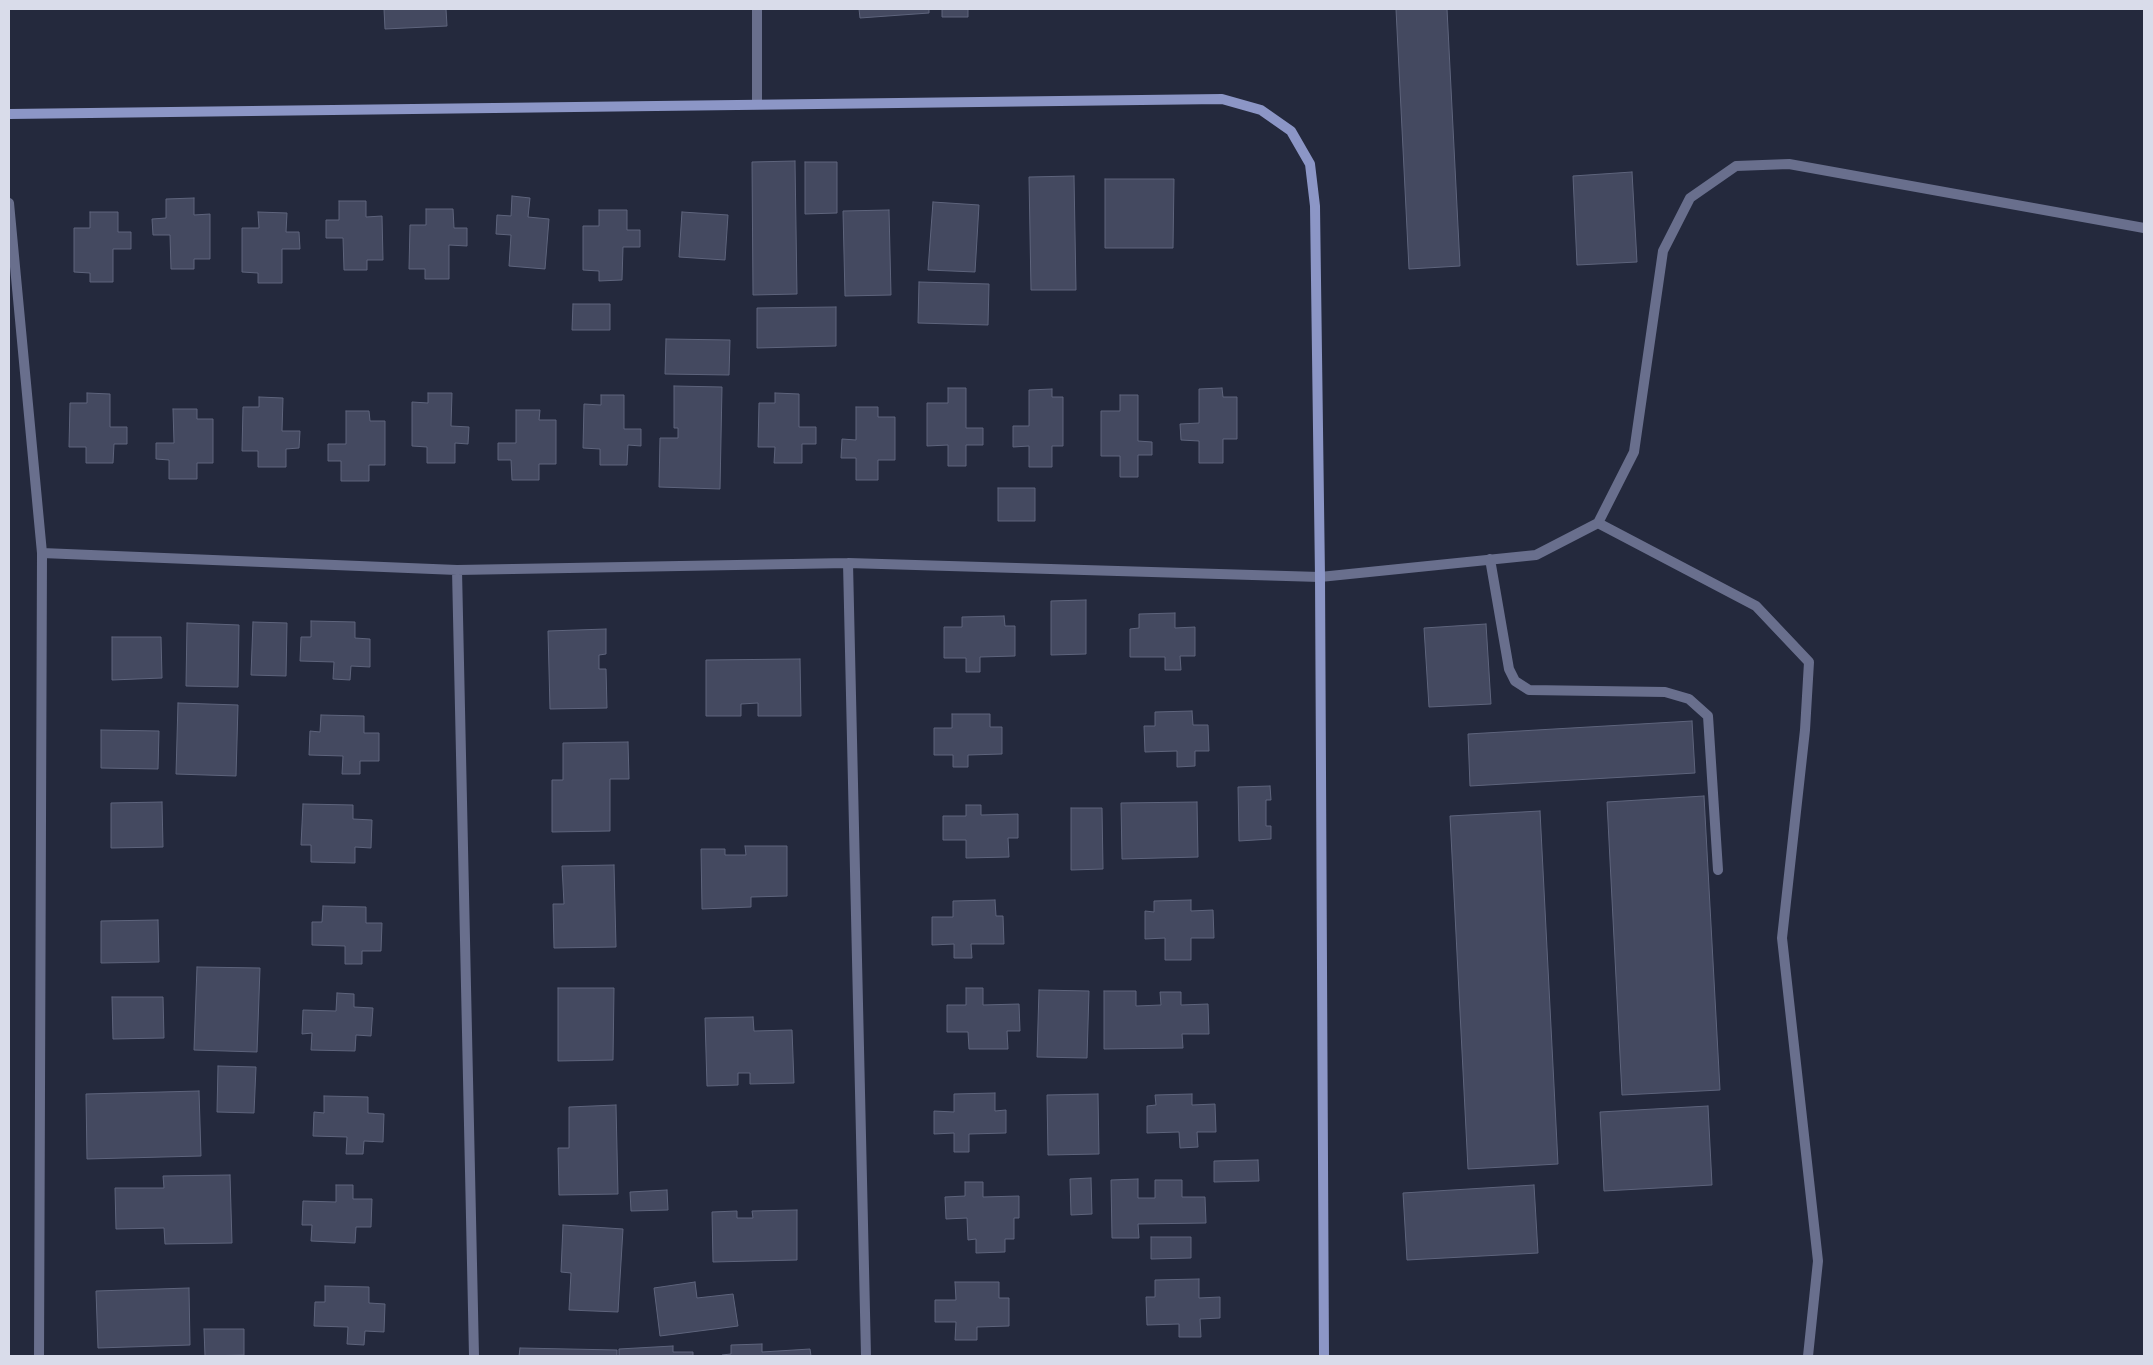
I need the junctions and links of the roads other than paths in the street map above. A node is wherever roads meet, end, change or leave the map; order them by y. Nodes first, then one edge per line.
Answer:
1 (757, 9) edge
2 (757, 103) junction
3 (9, 114) edge
4 (9, 203) edge
5 (2144, 228) edge
6 (1598, 523) junction
7 (42, 553) junction
8 (1490, 559) junction
9 (848, 563) junction
10 (457, 570) junction
11 (1320, 577) junction
12 (1718, 870) dead end
13 (39, 1356) edge
14 (474, 1356) edge
15 (866, 1356) edge
16 (1324, 1356) edge
17 (1808, 1356) edge

1 - 2 street
2 - 3 street
2 - 11 street
4 - 7 street
5 - 6 street
6 - 8 street
6 - 17 street
7 - 10 street
7 - 13 street
8 - 11 street
8 - 12 street
9 - 10 street
9 - 11 street
9 - 15 street
10 - 14 street
11 - 16 street

